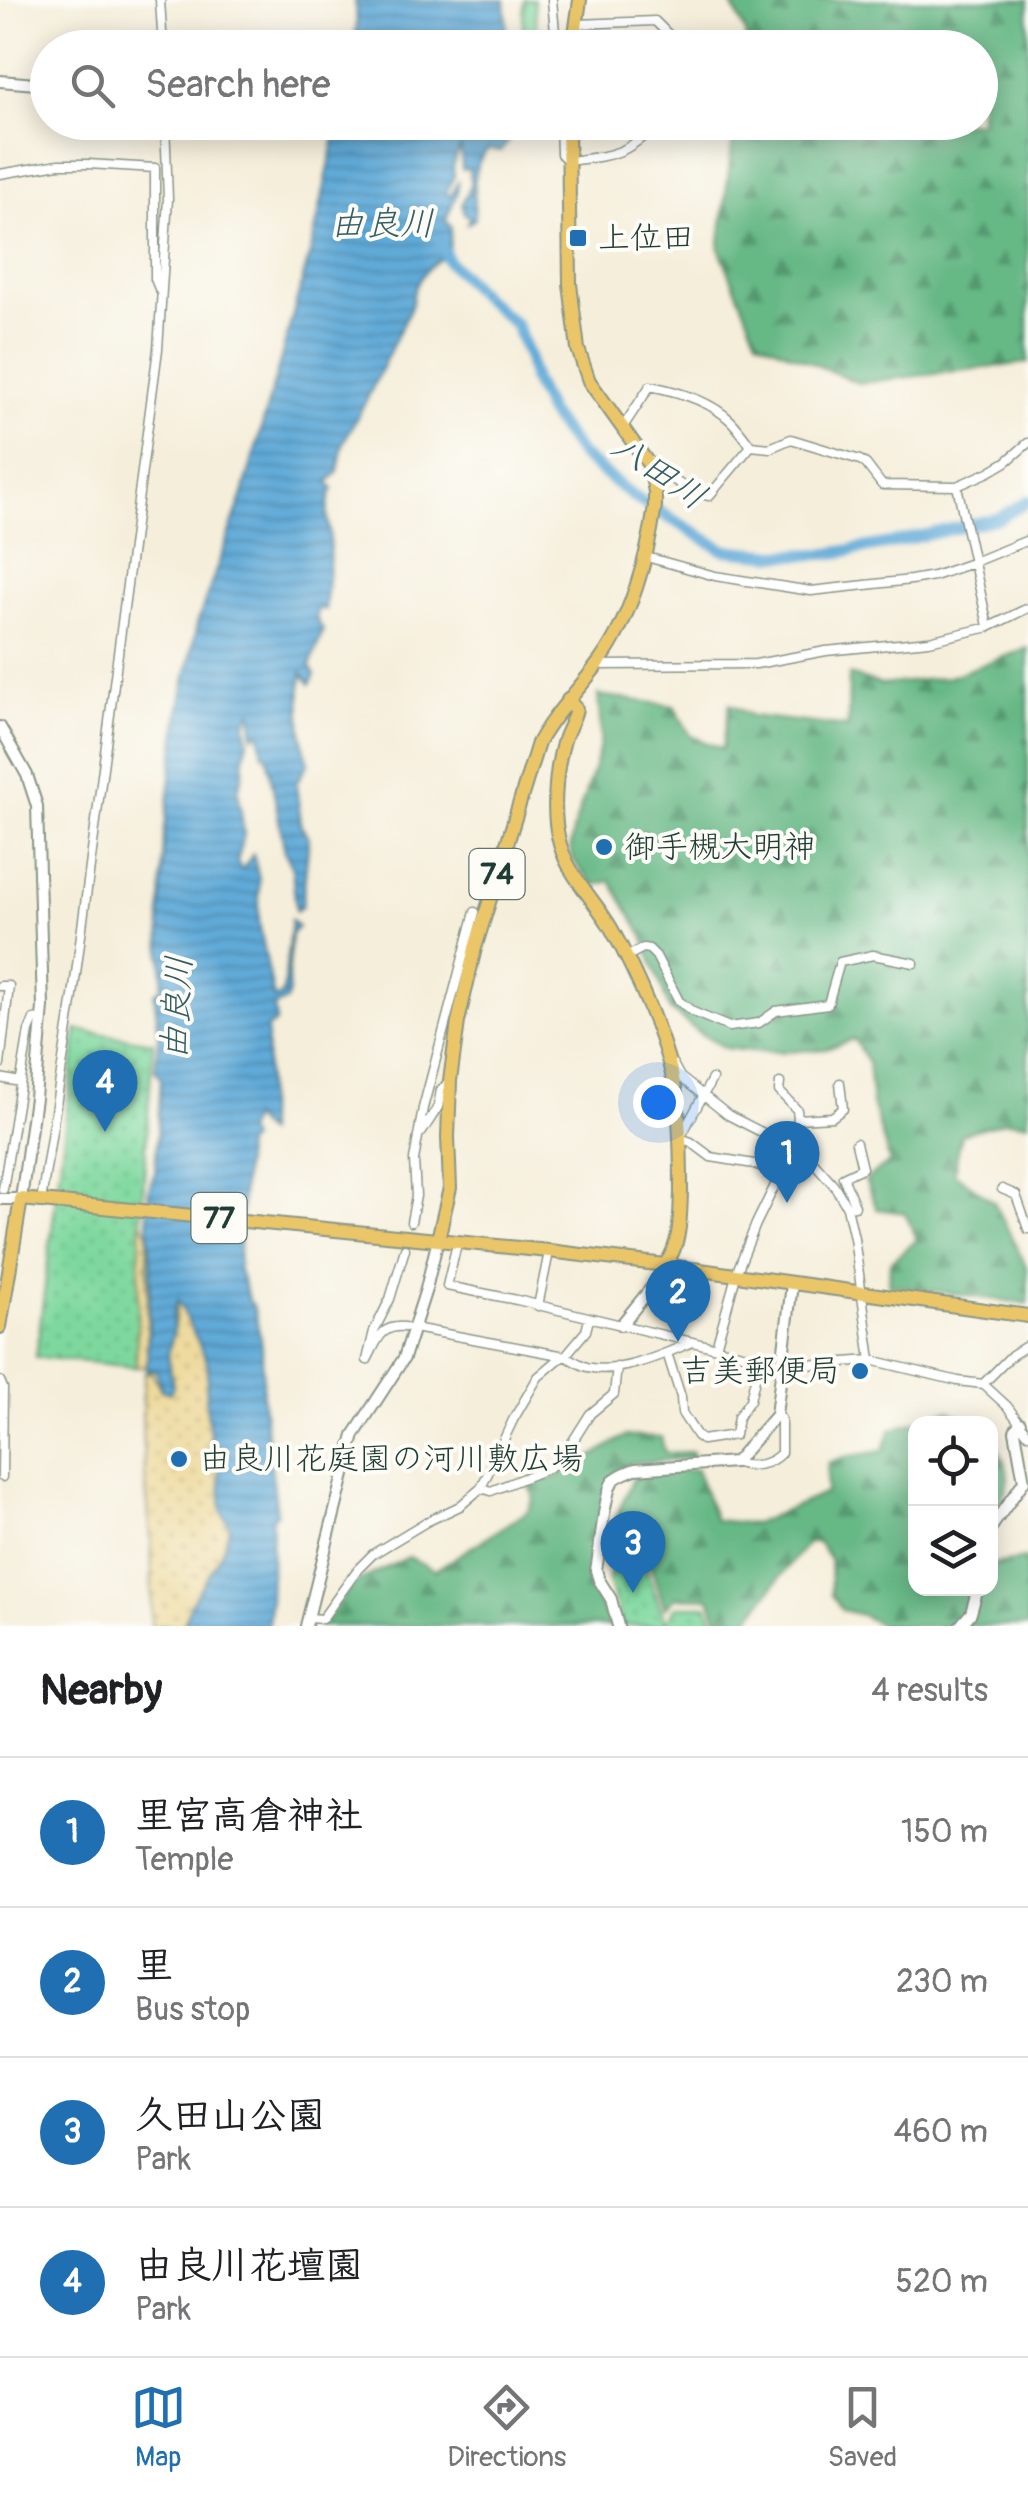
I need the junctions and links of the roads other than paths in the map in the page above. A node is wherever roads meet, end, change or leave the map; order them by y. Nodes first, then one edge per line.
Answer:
1 (160, 0) edge
2 (552, 0) edge
3 (580, 0) edge
4 (578, 24) junction
5 (162, 30) edge
6 (555, 30) edge
7 (577, 30) edge
8 (664, 30) edge
9 (0, 81) edge
10 (30, 84) edge
11 (166, 140) edge
12 (561, 140) edge
13 (568, 140) edge
14 (641, 140) edge
15 (568, 161) junction
16 (0, 174) edge
17 (162, 295) junction
18 (623, 427) junction
19 (1028, 444) edge
20 (752, 446) junction
21 (648, 462) junction
22 (958, 486) junction
23 (1028, 540) edge
24 (644, 556) junction
25 (974, 562) junction
26 (1028, 608) edge
27 (988, 626) junction
28 (598, 665) junction
29 (568, 700) junction
30 (2, 735) edge
31 (475, 912) dead end
32 (626, 957) junction
33 (914, 964) dead end
34 (0, 986) edge
35 (34, 1019) dead end
36 (1, 1052) edge
37 (666, 1054) junction
38 (0, 1064) edge
39 (0, 1078) edge
40 (712, 1078) dead end
41 (450, 1081) junction
42 (20, 1082) junction
43 (780, 1083) dead end
44 (840, 1083) dead end
45 (703, 1096) junction
46 (798, 1120) junction
47 (418, 1138) junction
48 (680, 1138) junction
49 (856, 1143) dead end
50 (788, 1146) junction
51 (780, 1176) junction
52 (1002, 1189) dead end
53 (2, 1194) edge
54 (45, 1198) junction
55 (21, 1199) junction
56 (847, 1207) junction
57 (411, 1222) dead end
58 (1028, 1229) edge
59 (438, 1239) junction
60 (456, 1248) dead end
61 (406, 1249) dead end
62 (549, 1251) junction
63 (664, 1265) junction
64 (737, 1276) junction
65 (792, 1284) junction
66 (863, 1294) junction
67 (538, 1306) junction
68 (1028, 1316) edge
69 (589, 1319) junction
70 (621, 1325) junction
71 (0, 1327) edge
72 (404, 1327) dead end
73 (419, 1329) dead end
74 (694, 1342) junction
75 (1028, 1344) edge
76 (716, 1347) junction
77 (667, 1353) junction
78 (566, 1356) junction
79 (760, 1358) junction
80 (871, 1360) junction
81 (782, 1363) junction
82 (618, 1367) junction
83 (0, 1381) edge
84 (983, 1384) junction
85 (776, 1415) junction
86 (1020, 1422) junction
87 (1028, 1434) edge
88 (735, 1462) junction
89 (2, 1477) edge
90 (482, 1488) junction
91 (998, 1518) edge
92 (976, 1596) edge
93 (307, 1622) edge
94 (618, 1626) edge
95 (960, 1626) edge

1 - 5 street
2 - 6 street
3 - 4 main road
4 - 7 main road
4 - 8 street
9 - 10 street
11 - 17 street
12 - 15 street
13 - 15 main road
14 - 15 street
15 - 18 main road
16 - 17 street
17 - 54 street
18 - 20 street
18 - 21 main road
19 - 22 street
20 - 21 street
20 - 22 street
21 - 24 main road, 74
22 - 25 street
23 - 25 street
24 - 25 street
24 - 28 main road, 74
25 - 27 street
26 - 27 street
27 - 28 street
28 - 29 main road, 74
29 - 32 main road, 74
29 - 41 main road, 74
30 - 55 street
31 - 47 street
32 - 33 street
32 - 37 main road, 74
34 - 36 street
35 - 42 street
36 - 38 street
37 - 45 street
37 - 48 main road, 74
39 - 42 street
40 - 45 street
41 - 47 street
41 - 59 main road, 74
42 - 53 street
43 - 46 street
44 - 46 street
45 - 48 street
45 - 50 street
46 - 50 street
47 - 57 street
48 - 51 street
48 - 63 main road, 74
49 - 56 street
50 - 51 street
50 - 56 street
51 - 64 street
52 - 58 street
53 - 55 street
54 - 55 main road, 77
54 - 59 main road, 77
55 - 71 main road
56 - 66 street
59 - 62 main road
59 - 93 street
60 - 67 street
61 - 72 street
62 - 63 main road
62 - 67 street
63 - 64 main road
63 - 70 street
64 - 65 main road
64 - 76 street
65 - 66 main road
65 - 81 street
66 - 68 main road
66 - 80 street
67 - 69 street
69 - 70 street
69 - 78 street
70 - 74 street
73 - 78 street
74 - 76 street
74 - 77 street
75 - 84 street
76 - 79 street
77 - 79 street
77 - 82 street
78 - 82 street
78 - 90 street
79 - 81 street
80 - 81 street
80 - 84 street
81 - 85 street
82 - 90 street
83 - 89 street
84 - 86 street
85 - 88 street
85 - 88 street
86 - 87 street
86 - 91 street
88 - 94 street
90 - 93 street
92 - 95 street

